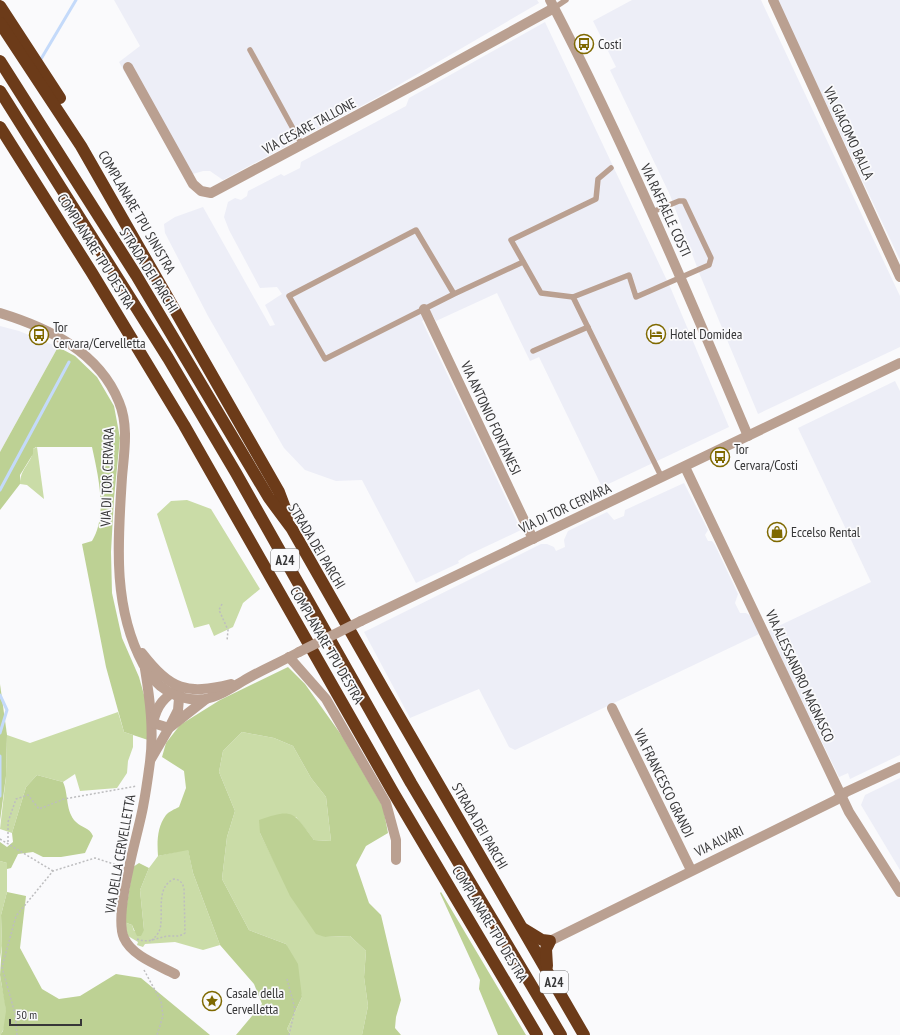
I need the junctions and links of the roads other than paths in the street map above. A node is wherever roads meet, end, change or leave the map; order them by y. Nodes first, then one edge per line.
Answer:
1 (566, 0) edge
2 (773, 0) edge
3 (552, 4) edge
4 (0, 6) edge
5 (0, 23) edge
6 (250, 50) dead end
7 (0, 60) edge
8 (128, 67) dead end
9 (0, 91) edge
10 (0, 127) edge
11 (0, 141) edge
12 (302, 145) junction
13 (81, 146) junction
14 (611, 168) dead end
15 (45, 198) junction
16 (652, 212) junction
17 (523, 262) junction
18 (900, 277) edge
19 (681, 278) junction
20 (454, 294) junction
21 (573, 298) junction
22 (424, 309) junction
23 (0, 313) edge
24 (588, 327) junction
25 (534, 351) dead end
26 (899, 367) edge
27 (748, 436) junction
28 (685, 467) junction
29 (662, 478) junction
30 (292, 529) junction
31 (533, 539) junction
32 (132, 635) junction
33 (289, 657) junction
34 (145, 669) junction
35 (243, 681) junction
36 (177, 693) junction
37 (206, 699) junction
38 (612, 708) dead end
39 (153, 723) junction
40 (169, 728) junction
41 (150, 760) junction
42 (900, 767) edge
43 (841, 796) junction
44 (396, 860) dead end
45 (691, 870) junction
46 (900, 892) edge
47 (523, 929) junction
48 (550, 941) junction
49 (549, 973) junction
50 (175, 974) dead end
51 (538, 1035) edge
52 (561, 1035) edge
53 (584, 1035) edge

1 - 3 lane
2 - 18 street, VIA GIACOMO BALLA
3 - 12 street, VIA CESARE TALLONE
3 - 16 street, VIA RAFFAELE COSTI
4 - 13 highway
5 - 13 highway, COMPLANARE TPU SINISTRA
6 - 12 lane
7 - 30 highway, STRADA DEI PARCHI / A24
8 - 12 street, VIA CESARE TALLONE
9 - 52 highway, A24
10 - 15 highway, COMPLANARE TPU DESTRA
11 - 15 highway
13 - 30 highway, COMPLANARE TPU SINISTRA
14 - 17 lane
15 - 51 highway, COMPLANARE TPU DESTRA
16 - 19 street, VIA RAFFAELE COSTI
16 - 19 lane
17 - 20 lane
17 - 21 lane
19 - 21 lane
19 - 27 street, VIA RAFFAELE COSTI
20 - 22 lane
20 - 22 lane
21 - 24 lane
22 - 31 street, VIA ANTONIO FONTANESI
23 - 32 street, VIA DI TOR CERVARA
24 - 25 lane
24 - 29 lane
26 - 27 street, VIA DI TOR CERVARA
27 - 28 street, VIA DI TOR CERVARA
28 - 29 street, VIA DI TOR CERVARA
28 - 43 street, VIA ALESSANDRO MAGNASCO
29 - 31 street, VIA DI TOR CERVARA
30 - 47 highway, STRADA DEI PARCHI / A24
31 - 33 street, VIA DI TOR CERVARA, bridge
32 - 34 street, VIA DI TOR CERVARA
32 - 36 street, VIA DI TOR CERVARA
33 - 35 street, VIA DI TOR CERVARA
33 - 44 street
34 - 36 street, VIA DI TOR CERVARA
34 - 39 street
35 - 36 street, VIA DI TOR CERVARA
35 - 37 street, VIA DI TOR CERVARA
36 - 37 street, VIA DI TOR CERVARA
36 - 39 street
36 - 40 street
37 - 40 street
38 - 45 street, VIA FRANCESCO GRANDI
39 - 40 street
39 - 41 street, VIA DELLA CERVELLETTA
40 - 41 street
41 - 50 street, VIA DELLA CERVELLETTA
42 - 43 street, VIA ALVARI
43 - 45 street, VIA ALVARI
43 - 46 street, VIA ALESSANDRO MAGNASCO
45 - 48 street, VIA ALVARI
47 - 48 highway
47 - 49 highway, STRADA DEI PARCHI / A24
48 - 49 highway
49 - 53 highway, STRADA DEI PARCHI / A24

